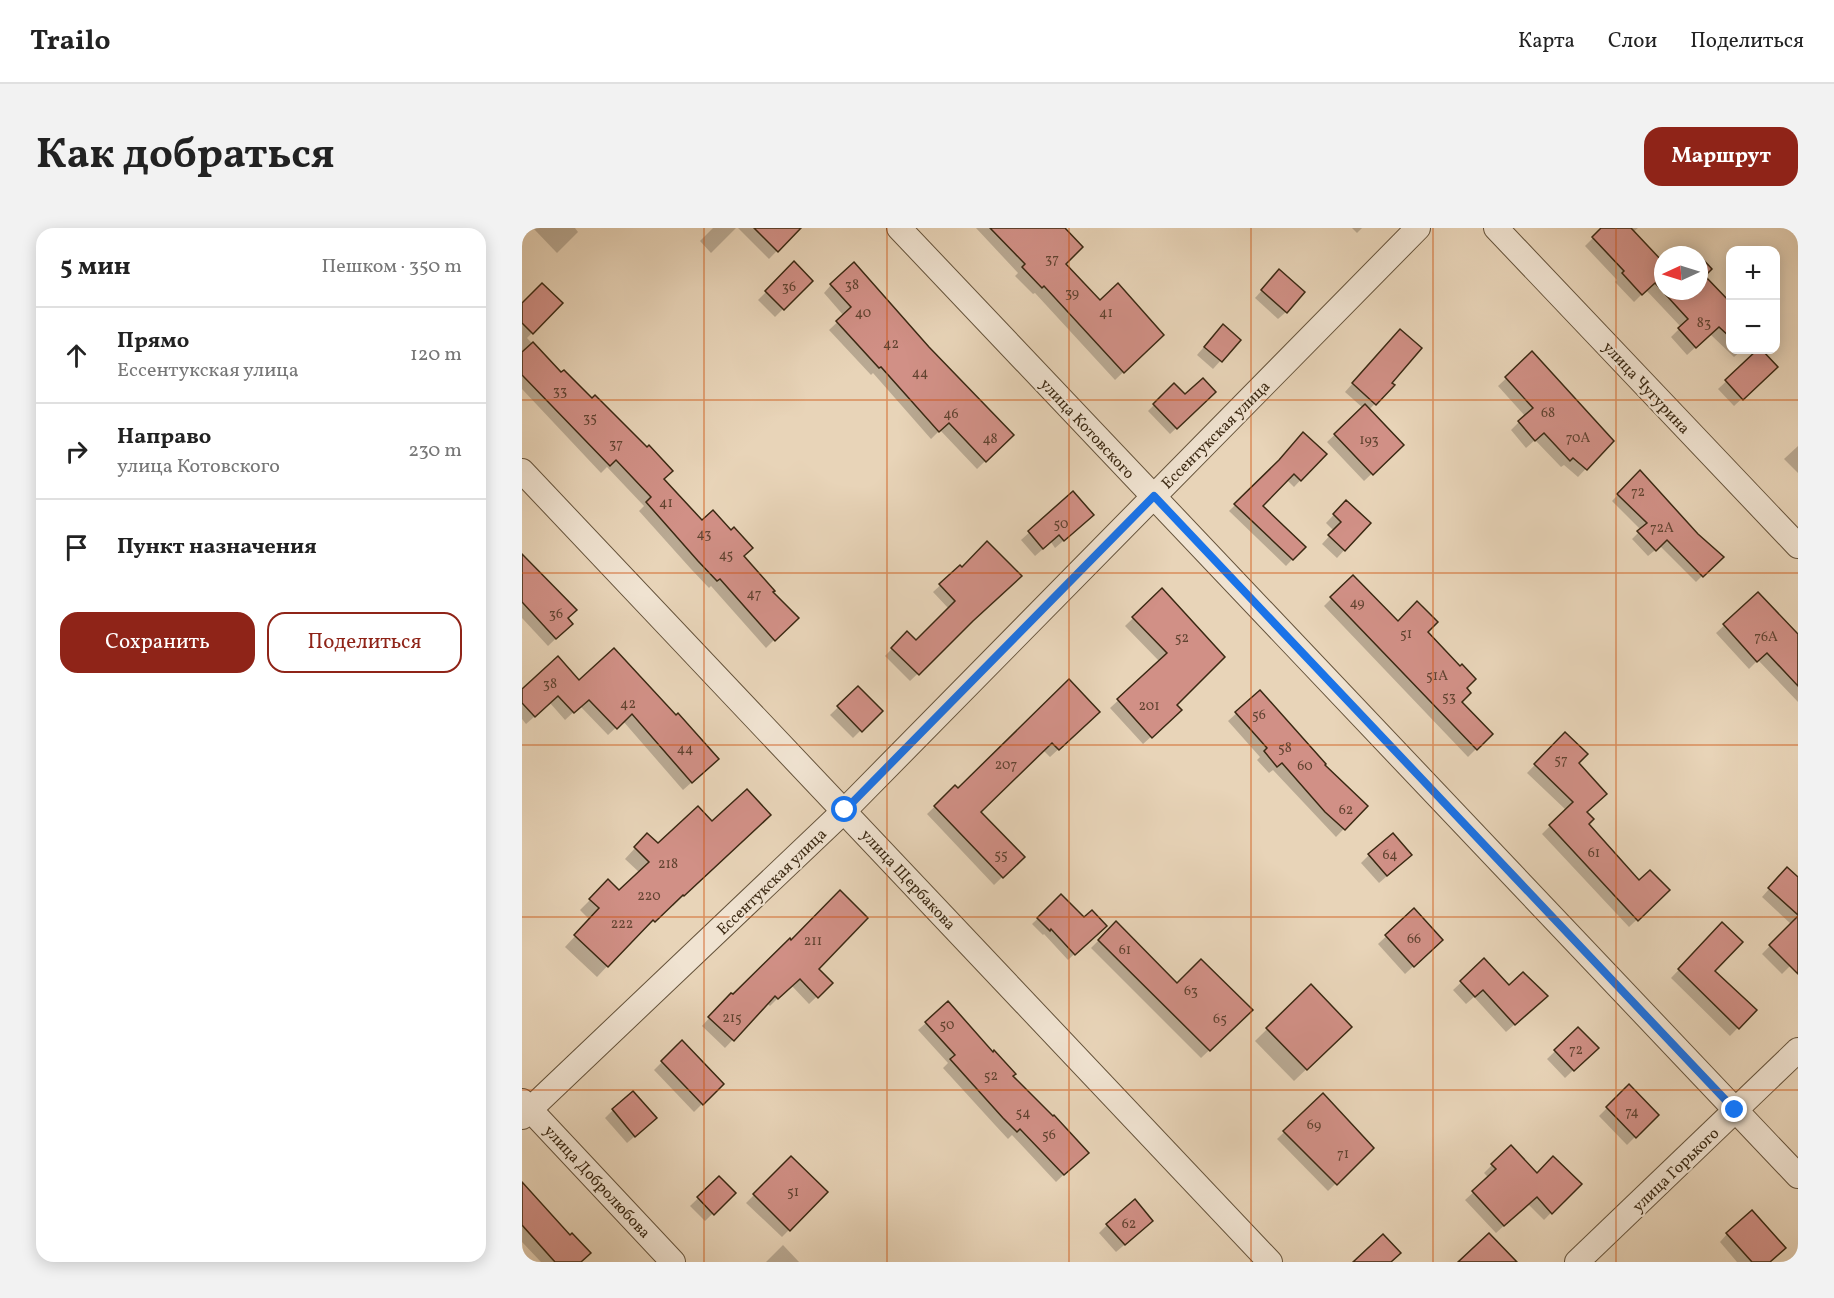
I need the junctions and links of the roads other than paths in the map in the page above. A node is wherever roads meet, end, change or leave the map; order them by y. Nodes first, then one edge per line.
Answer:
1 (899, 228) edge
2 (1418, 228) edge
3 (1496, 228) edge
4 (522, 471) edge
5 (1154, 496) junction
6 (1798, 546) edge
7 (845, 810) junction
8 (1798, 1050) edge
9 (525, 1109) edge
10 (1735, 1110) junction
11 (1798, 1176) edge
12 (673, 1262) edge
13 (1270, 1262) edge
14 (1577, 1262) edge

1 - 5 street, улица Котовского
2 - 5 street, Ессентукская улица
3 - 6 street, улица Чугурина
4 - 7 street, улица Щербакова
5 - 7 street, Ессентукская улица
5 - 10 street, улица Котовского
7 - 9 street, Ессентукская улица
7 - 13 street, улица Щербакова
8 - 10 street, улица Горького
9 - 12 street, улица Добролюбова
10 - 11 street, улица Котовского
10 - 14 street, улица Горького

